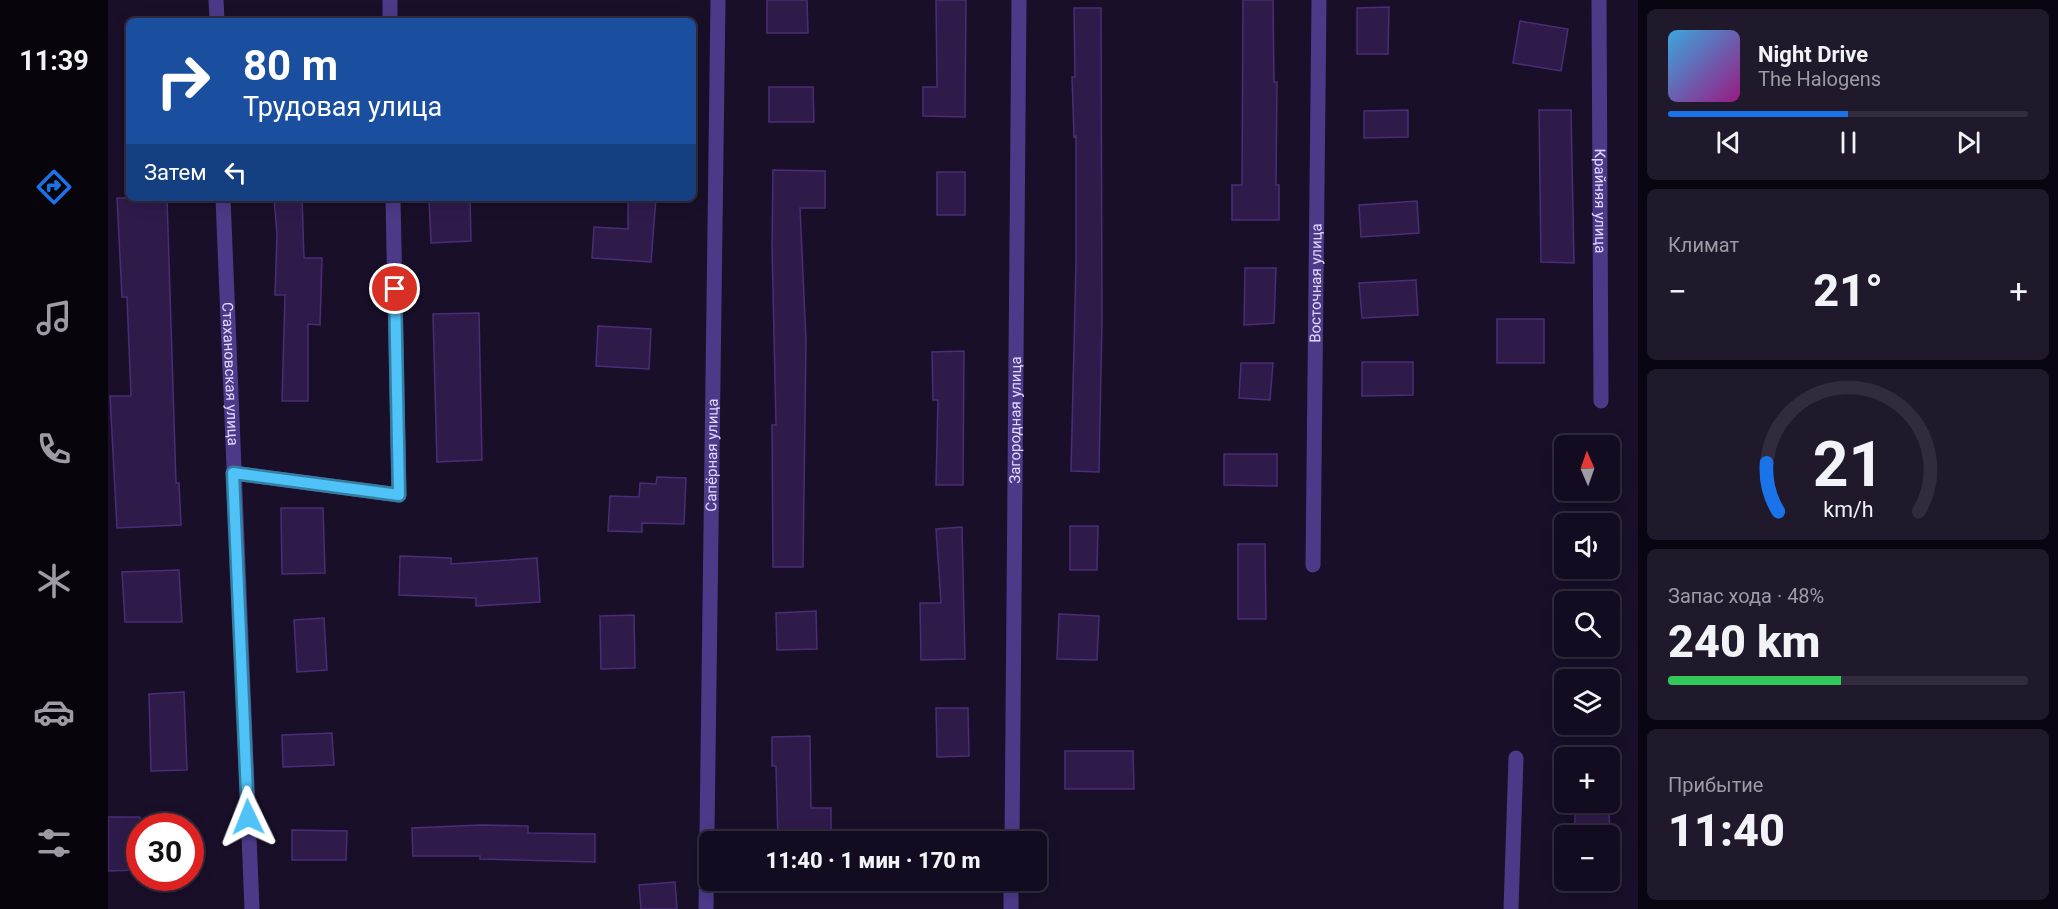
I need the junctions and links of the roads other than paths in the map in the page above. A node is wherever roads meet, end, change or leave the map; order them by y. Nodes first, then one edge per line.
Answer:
1 (216, 0) edge
2 (390, 0) edge
3 (717, 0) edge
4 (1019, 0) edge
5 (1319, 0) edge
6 (1599, 0) edge
7 (217, 18) edge
8 (390, 18) edge
9 (223, 201) edge
10 (393, 201) edge
11 (1601, 401) dead end
12 (233, 473) junction
13 (1313, 565) dead end
14 (1516, 758) dead end
15 (1012, 831) edge
16 (1011, 891) edge
17 (252, 909) edge
18 (706, 909) edge
19 (1011, 909) edge
20 (1511, 909) edge

1 - 7 street
2 - 8 street
3 - 18 street, Сапёрная улица
4 - 15 street, Загородная улица
5 - 13 street, Восточная улица
6 - 11 street, Крайняя улица
9 - 12 street, Стахановская улица
10 - 12 street
12 - 17 street, Стахановская улица
14 - 20 street
16 - 19 street

